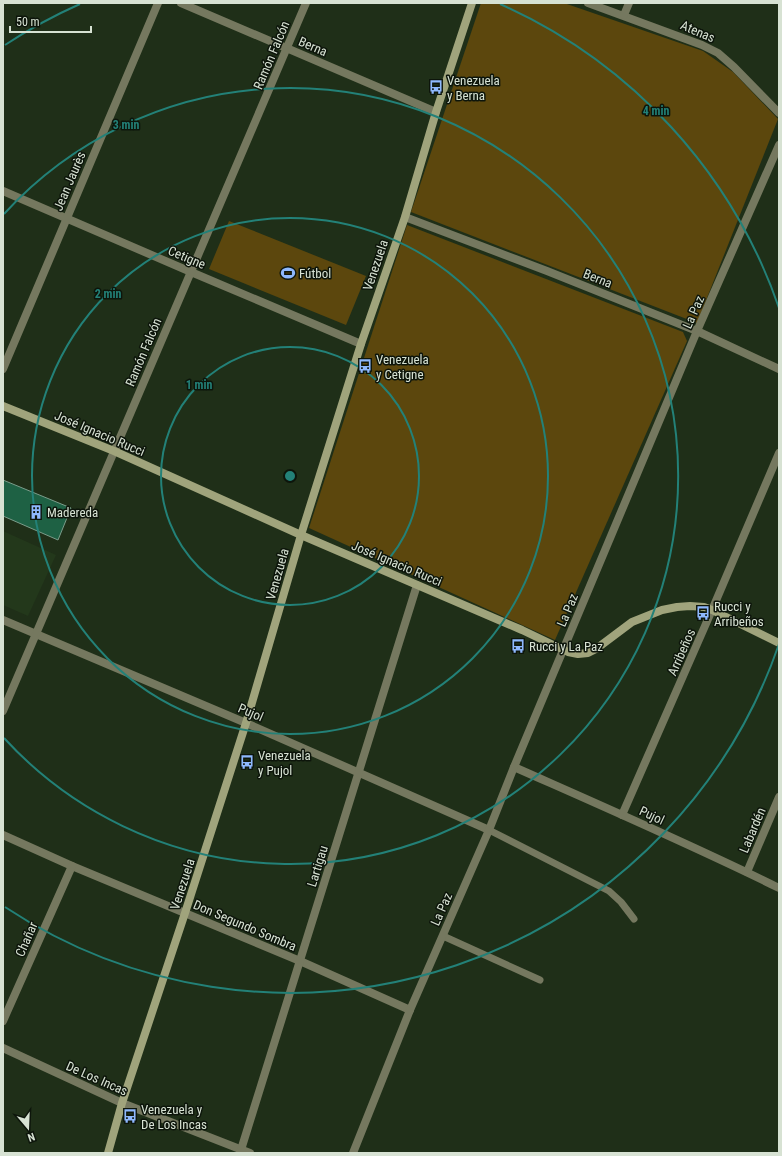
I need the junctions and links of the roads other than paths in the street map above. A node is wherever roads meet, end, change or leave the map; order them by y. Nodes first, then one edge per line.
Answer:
1 (158, 3) edge
2 (181, 3) edge
3 (306, 3) edge
4 (472, 3) edge
5 (588, 3) edge
6 (629, 3) edge
7 (624, 15) junction
8 (288, 48) junction
9 (436, 112) junction
10 (779, 113) edge
11 (779, 145) edge
12 (3, 191) edge
13 (404, 216) junction
14 (66, 218) junction
15 (190, 272) junction
16 (697, 332) junction
17 (362, 344) junction
18 (3, 368) edge
19 (779, 369) edge
20 (3, 406) edge
21 (114, 451) junction
22 (779, 453) edge
23 (301, 535) junction
24 (417, 585) junction
25 (712, 610) junction
26 (3, 620) edge
27 (36, 634) junction
28 (779, 643) edge
29 (563, 650) junction
30 (3, 711) edge
31 (246, 723) junction
32 (514, 767) junction
33 (359, 772) junction
34 (779, 797) edge
35 (622, 815) junction
36 (489, 830) junction
37 (3, 835) edge
38 (72, 866) junction
39 (747, 872) junction
40 (779, 888) edge
41 (185, 913) junction
42 (634, 919) dead end
43 (443, 936) junction
44 (300, 961) junction
45 (540, 980) dead end
46 (410, 1010) junction
47 (3, 1021) edge
48 (3, 1048) edge
49 (122, 1103) junction
50 (241, 1151) edge
51 (108, 1153) edge
52 (250, 1153) edge
53 (353, 1153) edge

1 - 14 street, Jean Jaurès
2 - 8 street, Berna
3 - 8 street, Ramón Falcón
4 - 9 main road, Venezuela
5 - 7 street, Atenas
6 - 7 street
7 - 10 street, Atenas
8 - 9 street, Berna
8 - 15 street, Ramón Falcón
9 - 13 main road, Venezuela
11 - 16 street, La Paz
12 - 14 street, Cetigne
13 - 16 street, Berna
13 - 17 main road, Venezuela
14 - 15 street, Cetigne
14 - 18 street, Jean Jaurès
15 - 17 street, Cetigne
15 - 21 street, Ramón Falcón
16 - 19 street, Berna
16 - 29 street, La Paz
17 - 23 main road, Venezuela
20 - 21 main road, José Ignacio Rucci
21 - 23 main road, José Ignacio Rucci
21 - 27 street, Ramón Falcón
22 - 25 street, Arribeños
23 - 24 main road, José Ignacio Rucci
23 - 31 main road, Venezuela
24 - 29 main road, José Ignacio Rucci
24 - 33 street, Lartigau
25 - 28 main road, José Ignacio Rucci
25 - 29 main road, José Ignacio Rucci
25 - 35 street, Arribeños
26 - 27 street, Pujol
27 - 30 street, Ramón Falcón
27 - 31 street, Pujol
29 - 32 street, La Paz
31 - 33 street, Pujol
31 - 41 main road, Venezuela
32 - 35 street, Pujol
32 - 36 street, La Paz
33 - 36 street, Pujol
33 - 44 street, Lartigau
34 - 39 street, Labardén
35 - 39 street, Pujol
36 - 42 lane
36 - 43 street, La Paz
37 - 38 street, Don Segundo Sombra
38 - 41 street, Don Segundo Sombra
38 - 47 street, Chañar
39 - 40 street, Pujol
41 - 44 street, Don Segundo Sombra
41 - 49 main road, Venezuela
43 - 45 lane
43 - 46 street, La Paz
44 - 46 street, Don Segundo Sombra
44 - 50 street, Lartigau
46 - 53 street, La Paz
48 - 49 street, De Los Incas
49 - 50 street, De Los Incas
49 - 51 main road, Venezuela
50 - 52 street, De Los Incas

